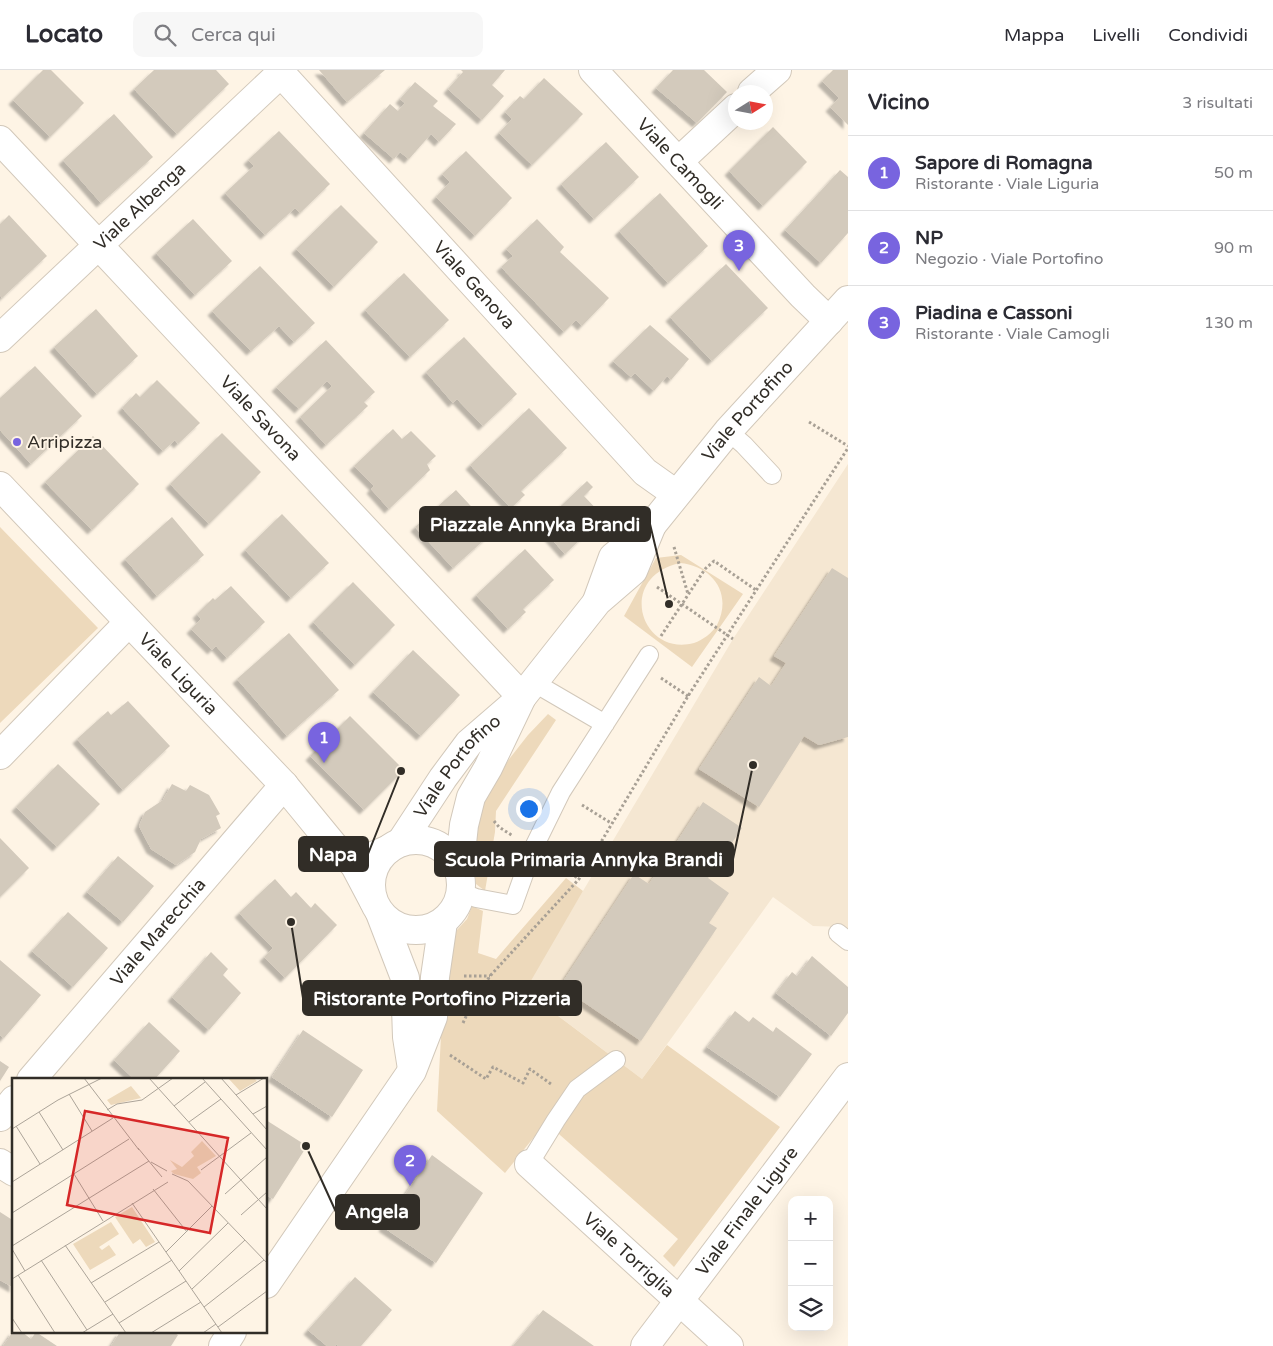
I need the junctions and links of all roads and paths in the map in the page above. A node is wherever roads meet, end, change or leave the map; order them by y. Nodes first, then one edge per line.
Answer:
1 (593, 70) edge
2 (777, 70) edge
3 (279, 72) edge
4 (760, 85) edge
5 (728, 115) edge
6 (0, 140) edge
7 (679, 161) junction
8 (99, 245) junction
9 (848, 300) edge
10 (829, 321) junction
11 (0, 338) edge
12 (809, 422) dead end
13 (728, 431) junction
14 (848, 447) edge
15 (772, 475) dead end
16 (0, 486) edge
17 (676, 494) junction
18 (673, 544) dead end
19 (655, 586) dead end
20 (756, 590) junction
21 (688, 595) junction
22 (681, 604) junction
23 (129, 622) junction
24 (726, 634) junction
25 (660, 638) dead end
26 (733, 639) dead end
27 (645, 661) joint
28 (527, 690) junction
29 (688, 696) junction
30 (605, 724) junction
31 (0, 755) edge
32 (284, 785) junction
33 (561, 792) junction
34 (611, 823) junction
35 (395, 846) junction
36 (354, 864) junction
37 (460, 881) junction
38 (377, 906) junction
39 (444, 922) junction
40 (463, 976) dead end
41 (490, 976) junction
42 (400, 1012) junction
43 (433, 1017) junction
44 (460, 1032) dead end
45 (453, 1047) dead end
46 (616, 1060) dead end
47 (412, 1071) junction
48 (848, 1077) edge
49 (34, 1078) edge
50 (570, 1099) junction
51 (12, 1102) edge
52 (0, 1117) edge
53 (0, 1163) edge
54 (529, 1164) joint
55 (12, 1171) edge
56 (268, 1281) edge
57 (680, 1300) junction
58 (231, 1334) edge
59 (223, 1346) edge
60 (645, 1346) edge
61 (729, 1346) edge

1 - 7 street, Viale Camogli
2 - 4 street
3 - 8 street, Viale Albenga
3 - 17 street, Viale Genova
5 - 7 street
6 - 8 street, Viale Savona
7 - 10 street, Viale Camogli
8 - 11 street, Viale Albenga
8 - 28 street, Viale Savona
9 - 10 street, Viale Portofino
10 - 13 street, Viale Portofino
12 - 14 path
13 - 15 lane
13 - 17 street, Viale Portofino
14 - 20 path
16 - 23 street, Viale Liguria
17 - 28 street, Viale Portofino
18 - 21 path
19 - 22 path
20 - 21 path
20 - 24 path
21 - 22 path
22 - 24 path
22 - 25 path
23 - 31 street
23 - 32 street, Viale Liguria
24 - 26 path
24 - 29 path
27 - 29 path
27 - 30 lane
28 - 30 lane
28 - 35 street, Viale Portofino
28 - 37 street, Viale Portofino
29 - 34 path
30 - 33 lane
32 - 36 street, Viale Liguria
32 - 49 street, Viale Marecchia
33 - 34 path
33 - 37 lane
34 - 41 path
35 - 36 street
35 - 37 street
35 - 38 street
36 - 38 street, Viale Liguria
37 - 39 street
38 - 39 street
38 - 42 street
39 - 43 street
40 - 41 path
41 - 44 path
42 - 43 lane
42 - 47 street
43 - 47 street
45 - 50 path
46 - 50 lane
47 - 56 street
48 - 57 street, Viale Finale Ligure
50 - 54 lane
51 - 52 street
53 - 55 street
54 - 57 street, Viale Torriglia
57 - 60 street, Viale Finale Ligure
57 - 61 street, Viale Torriglia
58 - 59 street

